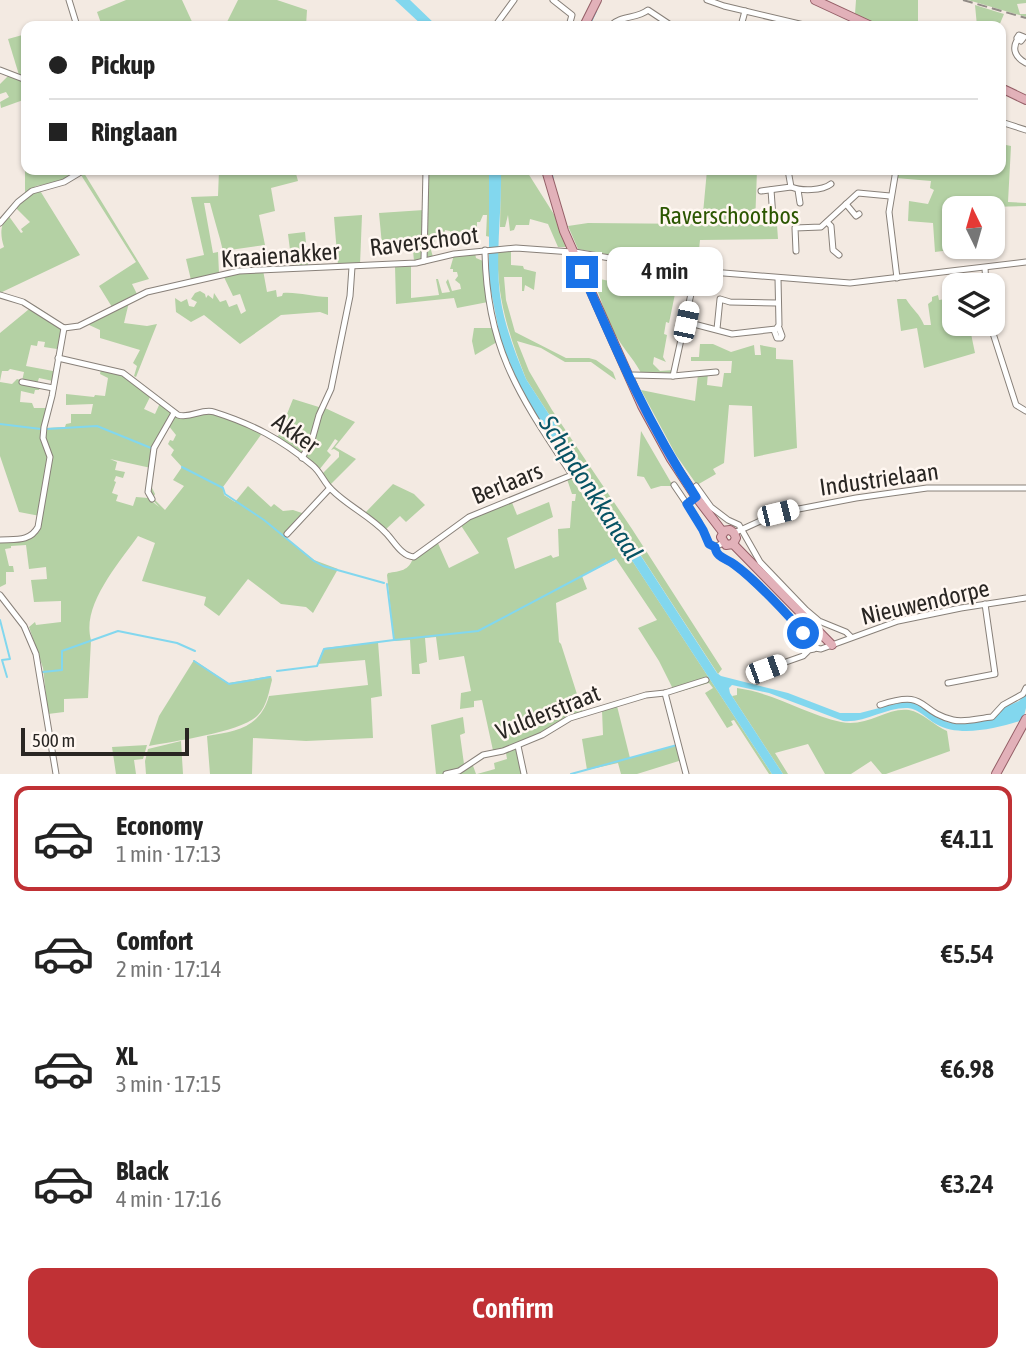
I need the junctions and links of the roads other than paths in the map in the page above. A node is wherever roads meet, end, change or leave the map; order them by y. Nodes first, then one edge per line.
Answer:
1 (69, 0) edge
2 (514, 0) edge
3 (553, 0) edge
4 (597, 0) edge
5 (707, 0) edge
6 (815, 0) edge
7 (745, 11) junction
8 (75, 21) edge
9 (499, 21) edge
10 (570, 21) edge
11 (586, 21) edge
12 (614, 21) edge
13 (663, 21) edge
14 (742, 21) edge
15 (787, 21) edge
16 (852, 21) edge
17 (1018, 39) dead end
18 (1026, 63) edge
19 (0, 70) edge
20 (21, 78) edge
21 (1006, 90) edge
22 (1026, 100) edge
23 (1006, 124) edge
24 (1026, 130) edge
25 (76, 175) edge
26 (426, 175) edge
27 (549, 175) edge
28 (789, 175) edge
29 (895, 175) edge
30 (831, 184) dead end
31 (791, 187) junction
32 (771, 190) junction
33 (798, 190) junction
34 (761, 191) dead end
35 (891, 196) junction
36 (800, 203) dead end
37 (846, 204) junction
38 (859, 214) dead end
39 (773, 218) dead end
40 (827, 222) junction
41 (0, 223) edge
42 (486, 250) junction
43 (796, 251) dead end
44 (575, 253) junction
45 (839, 255) dead end
46 (424, 261) junction
47 (1026, 262) edge
48 (352, 267) junction
49 (985, 268) junction
50 (696, 271) junction
51 (985, 273) edge
52 (778, 278) junction
53 (897, 278) junction
54 (0, 295) edge
55 (777, 303) junction
56 (686, 322) junction
57 (64, 328) junction
58 (717, 329) junction
59 (994, 336) edge
60 (58, 358) junction
61 (716, 372) dead end
62 (633, 375) dead end
63 (673, 376) junction
64 (22, 382) dead end
65 (53, 388) junction
66 (1026, 411) edge
67 (174, 413) junction
68 (302, 458) junction
69 (674, 485) dead end
70 (695, 485) dead end
71 (330, 488) junction
72 (1025, 488) edge
73 (696, 497) junction
74 (152, 499) dead end
75 (687, 504) junction
76 (738, 531) junction
77 (724, 532) junction
78 (287, 534) dead end
79 (0, 540) edge
80 (733, 544) junction
81 (719, 545) junction
82 (0, 595) edge
83 (1026, 598) edge
84 (985, 604) junction
85 (851, 638) junction
86 (832, 645) junction
87 (811, 647) junction
88 (706, 680) dead end
89 (757, 681) dead end
90 (948, 683) dead end
91 (1026, 688) edge
92 (665, 693) junction
93 (880, 705) dead end
94 (1025, 720) edge
95 (518, 746) junction
96 (56, 774) edge
97 (446, 774) edge
98 (524, 774) edge
99 (686, 774) edge
100 (996, 774) edge

1 - 8 street
2 - 9 street
3 - 10 street
4 - 11 main road
5 - 7 street
6 - 16 main road
7 - 14 street
7 - 15 street
12 - 13 street
17 - 18 street
19 - 20 street
21 - 22 main road
23 - 24 street
25 - 41 street
26 - 46 street
27 - 44 main road
28 - 31 street
29 - 35 street
30 - 33 street
31 - 32 street
31 - 33 street
32 - 34 street
32 - 39 street
33 - 36 street
35 - 37 street
35 - 53 street
37 - 38 street
37 - 40 street
40 - 43 street
40 - 45 street
42 - 44 street, Raverschoot
42 - 46 street, Raverschoot
42 - 71 street, Berlaars
44 - 50 street, Raverschoot
44 - 73 main road
46 - 48 street, Raverschoot
47 - 49 street, Raverschoot
48 - 57 street, Kraaienakker
48 - 68 street, Kraaienakker
49 - 51 street
49 - 53 street, Raverschoot
50 - 52 street, Raverschoot
50 - 56 street
52 - 53 street, Raverschoot
52 - 55 street
54 - 57 street
55 - 58 street
55 - 58 street
56 - 58 street
56 - 63 street
57 - 60 street
59 - 66 street
60 - 65 street
60 - 67 street
61 - 63 street
62 - 63 street
64 - 65 street
65 - 79 street
67 - 68 street, Akker
67 - 74 street
68 - 71 street, Akker
69 - 75 street
70 - 76 street
71 - 78 street, Akker
72 - 76 street, Industrielaan
73 - 75 street
73 - 77 main road
75 - 81 street
76 - 77 main road
76 - 80 main road
76 - 85 street
77 - 81 main road
80 - 81 main road
80 - 86 main road
81 - 87 street
82 - 96 street
83 - 84 street, Nieuwendorpe
84 - 85 street, Nieuwendorpe
84 - 90 street
85 - 86 street, Nieuwendorpe
86 - 87 street, Nieuwendorpe
87 - 89 street, Nieuwendorpe
88 - 92 street, Vulderstraat
91 - 93 street
92 - 95 street, Vulderstraat
92 - 99 street
94 - 100 main road
95 - 97 street, Vulderstraat
95 - 98 street

